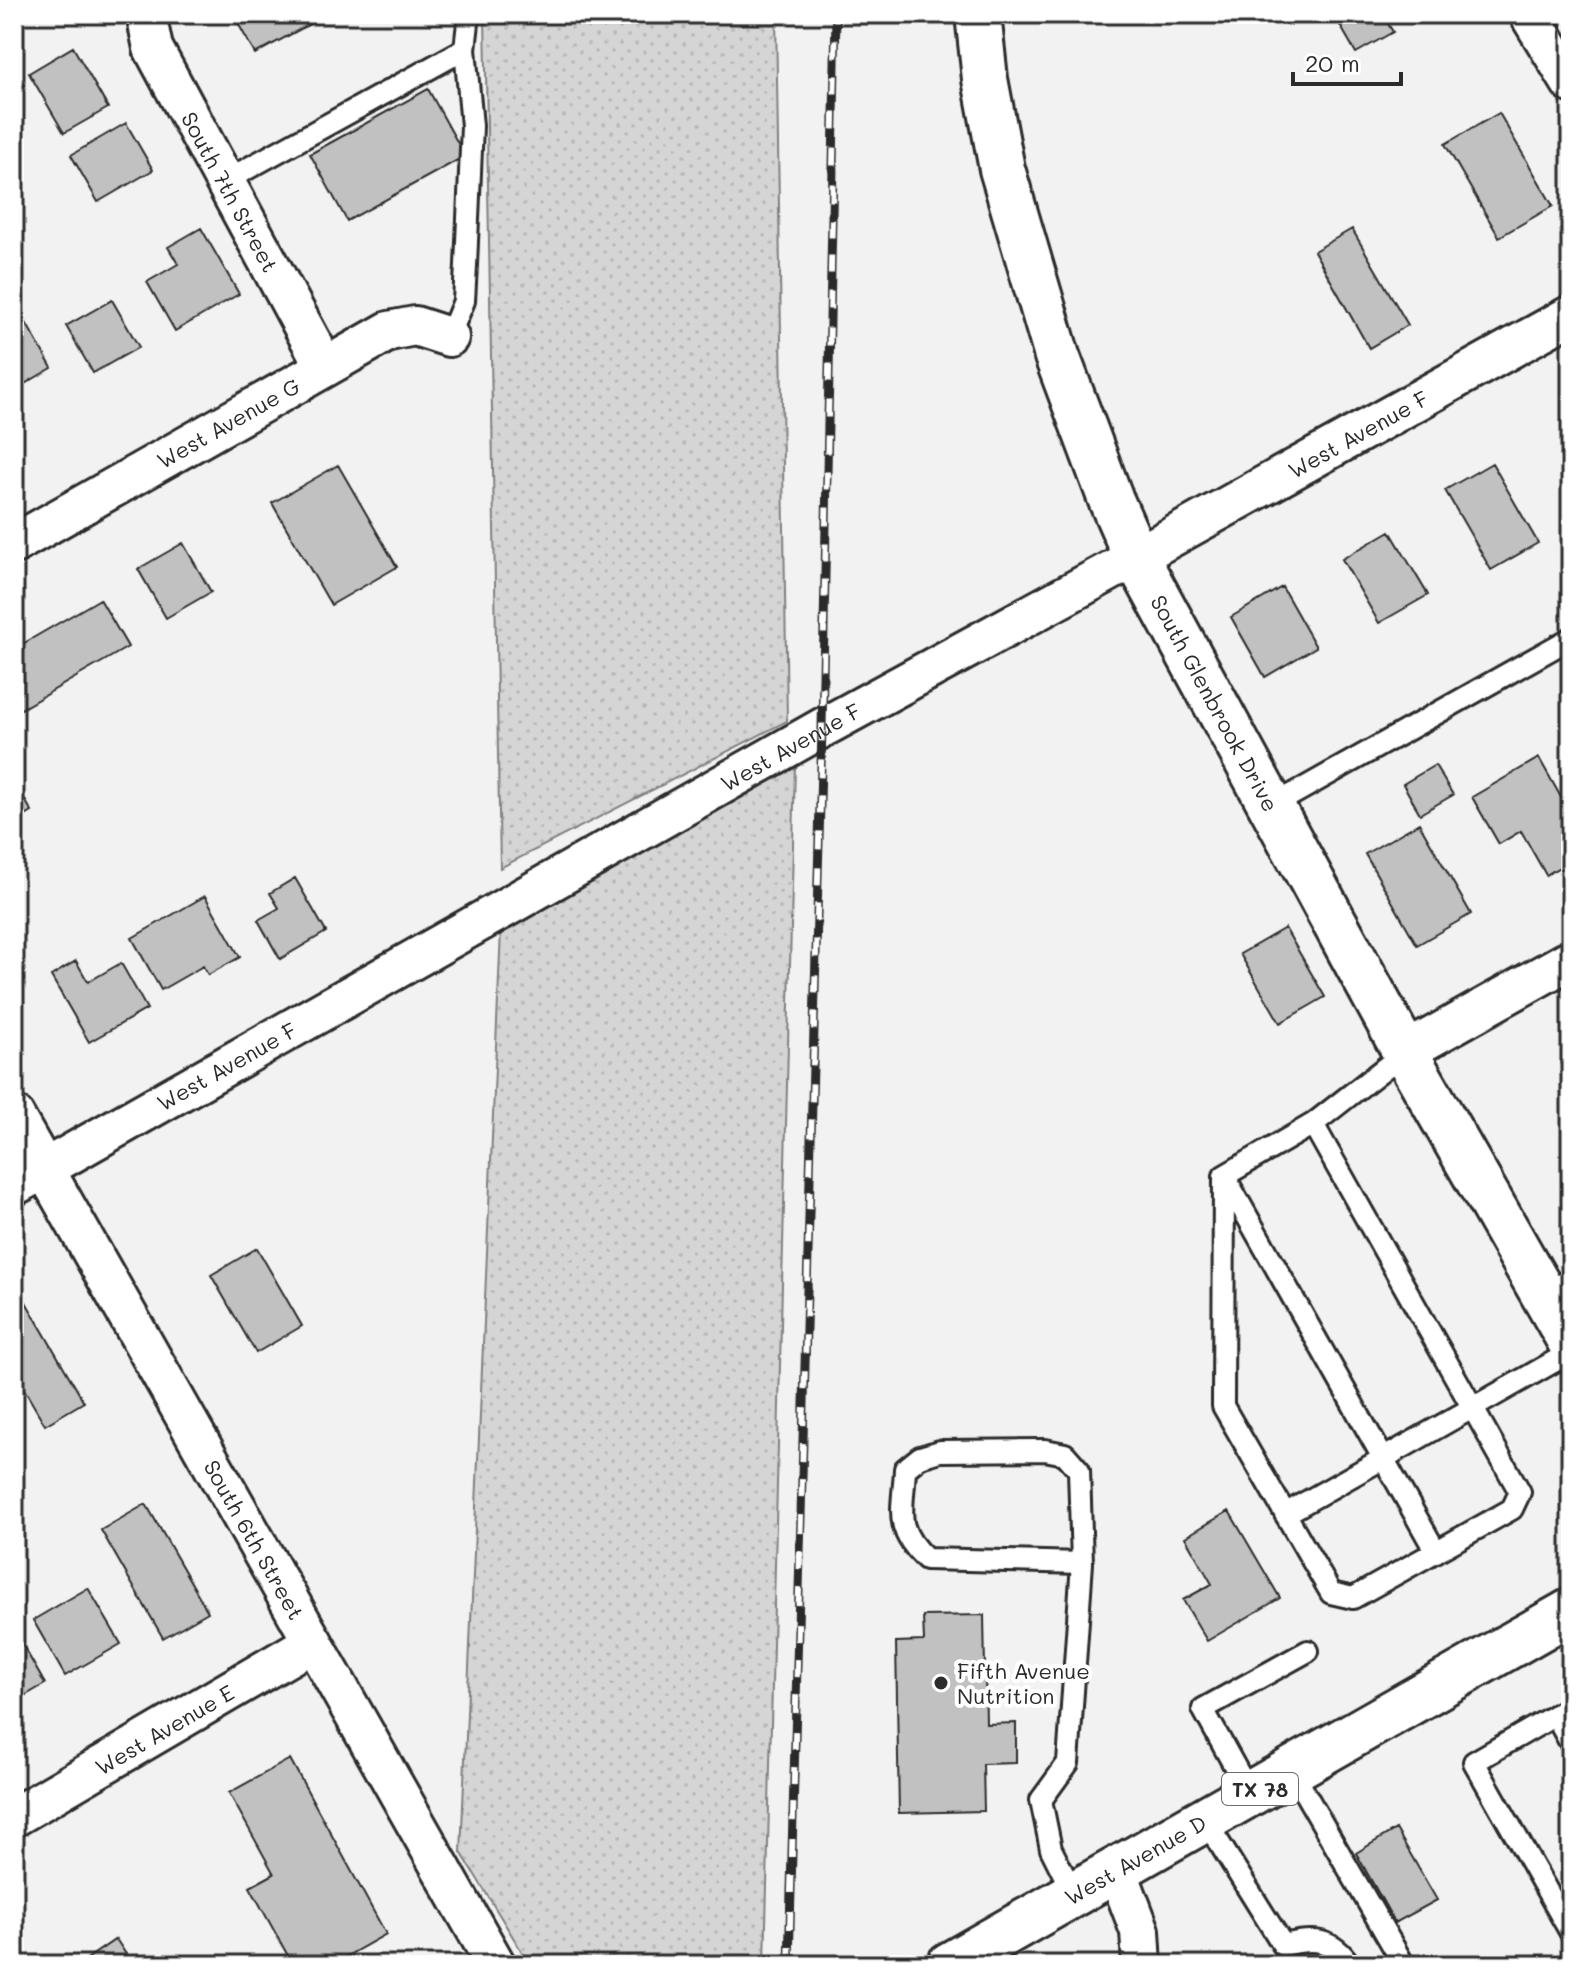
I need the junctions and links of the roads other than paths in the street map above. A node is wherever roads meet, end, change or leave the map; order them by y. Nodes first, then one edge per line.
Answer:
1 (146, 14) edge
2 (469, 14) edge
3 (978, 14) edge
4 (1529, 14) edge
5 (465, 49) junction
6 (1571, 83) edge
7 (225, 181) junction
8 (1571, 315) edge
9 (449, 337) joint
10 (325, 367) junction
11 (14, 544) edge
12 (1136, 557) junction
13 (1571, 638) edge
14 (1272, 806) junction
15 (1571, 959) edge
16 (1405, 1052) junction
17 (14, 1115) edge
18 (1313, 1124) junction
19 (1224, 1176) junction
20 (29, 1178) edge
21 (1557, 1287) edge
22 (1571, 1343) edge
23 (1571, 1352) edge
24 (1473, 1407) junction
25 (1383, 1458) junction
26 (1285, 1514) junction
27 (1436, 1552) junction
28 (1082, 1563) junction
29 (1571, 1611) edge
30 (313, 1642) junction
31 (1308, 1651) dead end
32 (1563, 1710) edge
33 (1571, 1744) edge
34 (1292, 1771) junction
35 (1250, 1794) junction
36 (14, 1817) edge
37 (1205, 1820) junction
38 (1117, 1870) junction
39 (1074, 1895) junction
40 (1571, 1933) edge
41 (496, 1965) edge
42 (949, 1965) edge
43 (1142, 1965) edge
44 (1350, 1965) edge
45 (1404, 1965) edge

1 - 7 street, South 7th Street
2 - 5 lane
3 - 12 street, South Glenbrook Drive
4 - 6 street
5 - 7 lane
5 - 9 lane
7 - 10 street, South 7th Street
8 - 12 street, West Avenue F
9 - 10 street, West Avenue G
10 - 11 street, West Avenue G
12 - 14 street, South Glenbrook Drive
12 - 20 street, West Avenue F
13 - 14 lane
14 - 16 street, South Glenbrook Drive
15 - 16 street
16 - 18 lane
16 - 21 street, South Glenbrook Drive
17 - 20 street, South 6th Street
18 - 19 lane
18 - 24 lane
19 - 25 lane
19 - 26 lane
20 - 30 street, South 6th Street
21 - 22 street, South Glenbrook Drive
23 - 24 lane
24 - 25 lane
24 - 27 lane
25 - 26 lane
25 - 27 lane
26 - 27 lane
28 - 28 lane
28 - 39 lane
29 - 34 street, West Avenue D / TX 78
30 - 36 street, West Avenue E
30 - 41 street, South 6th Street
31 - 35 lane
32 - 33 lane
32 - 40 lane
34 - 35 street, West Avenue D / TX 78
34 - 45 lane
35 - 37 street, West Avenue D / TX 78
37 - 38 street, West Avenue D / TX 78
37 - 44 lane
38 - 39 street, West Avenue D / TX 78
38 - 43 street
39 - 42 street, West Avenue D / TX 78

